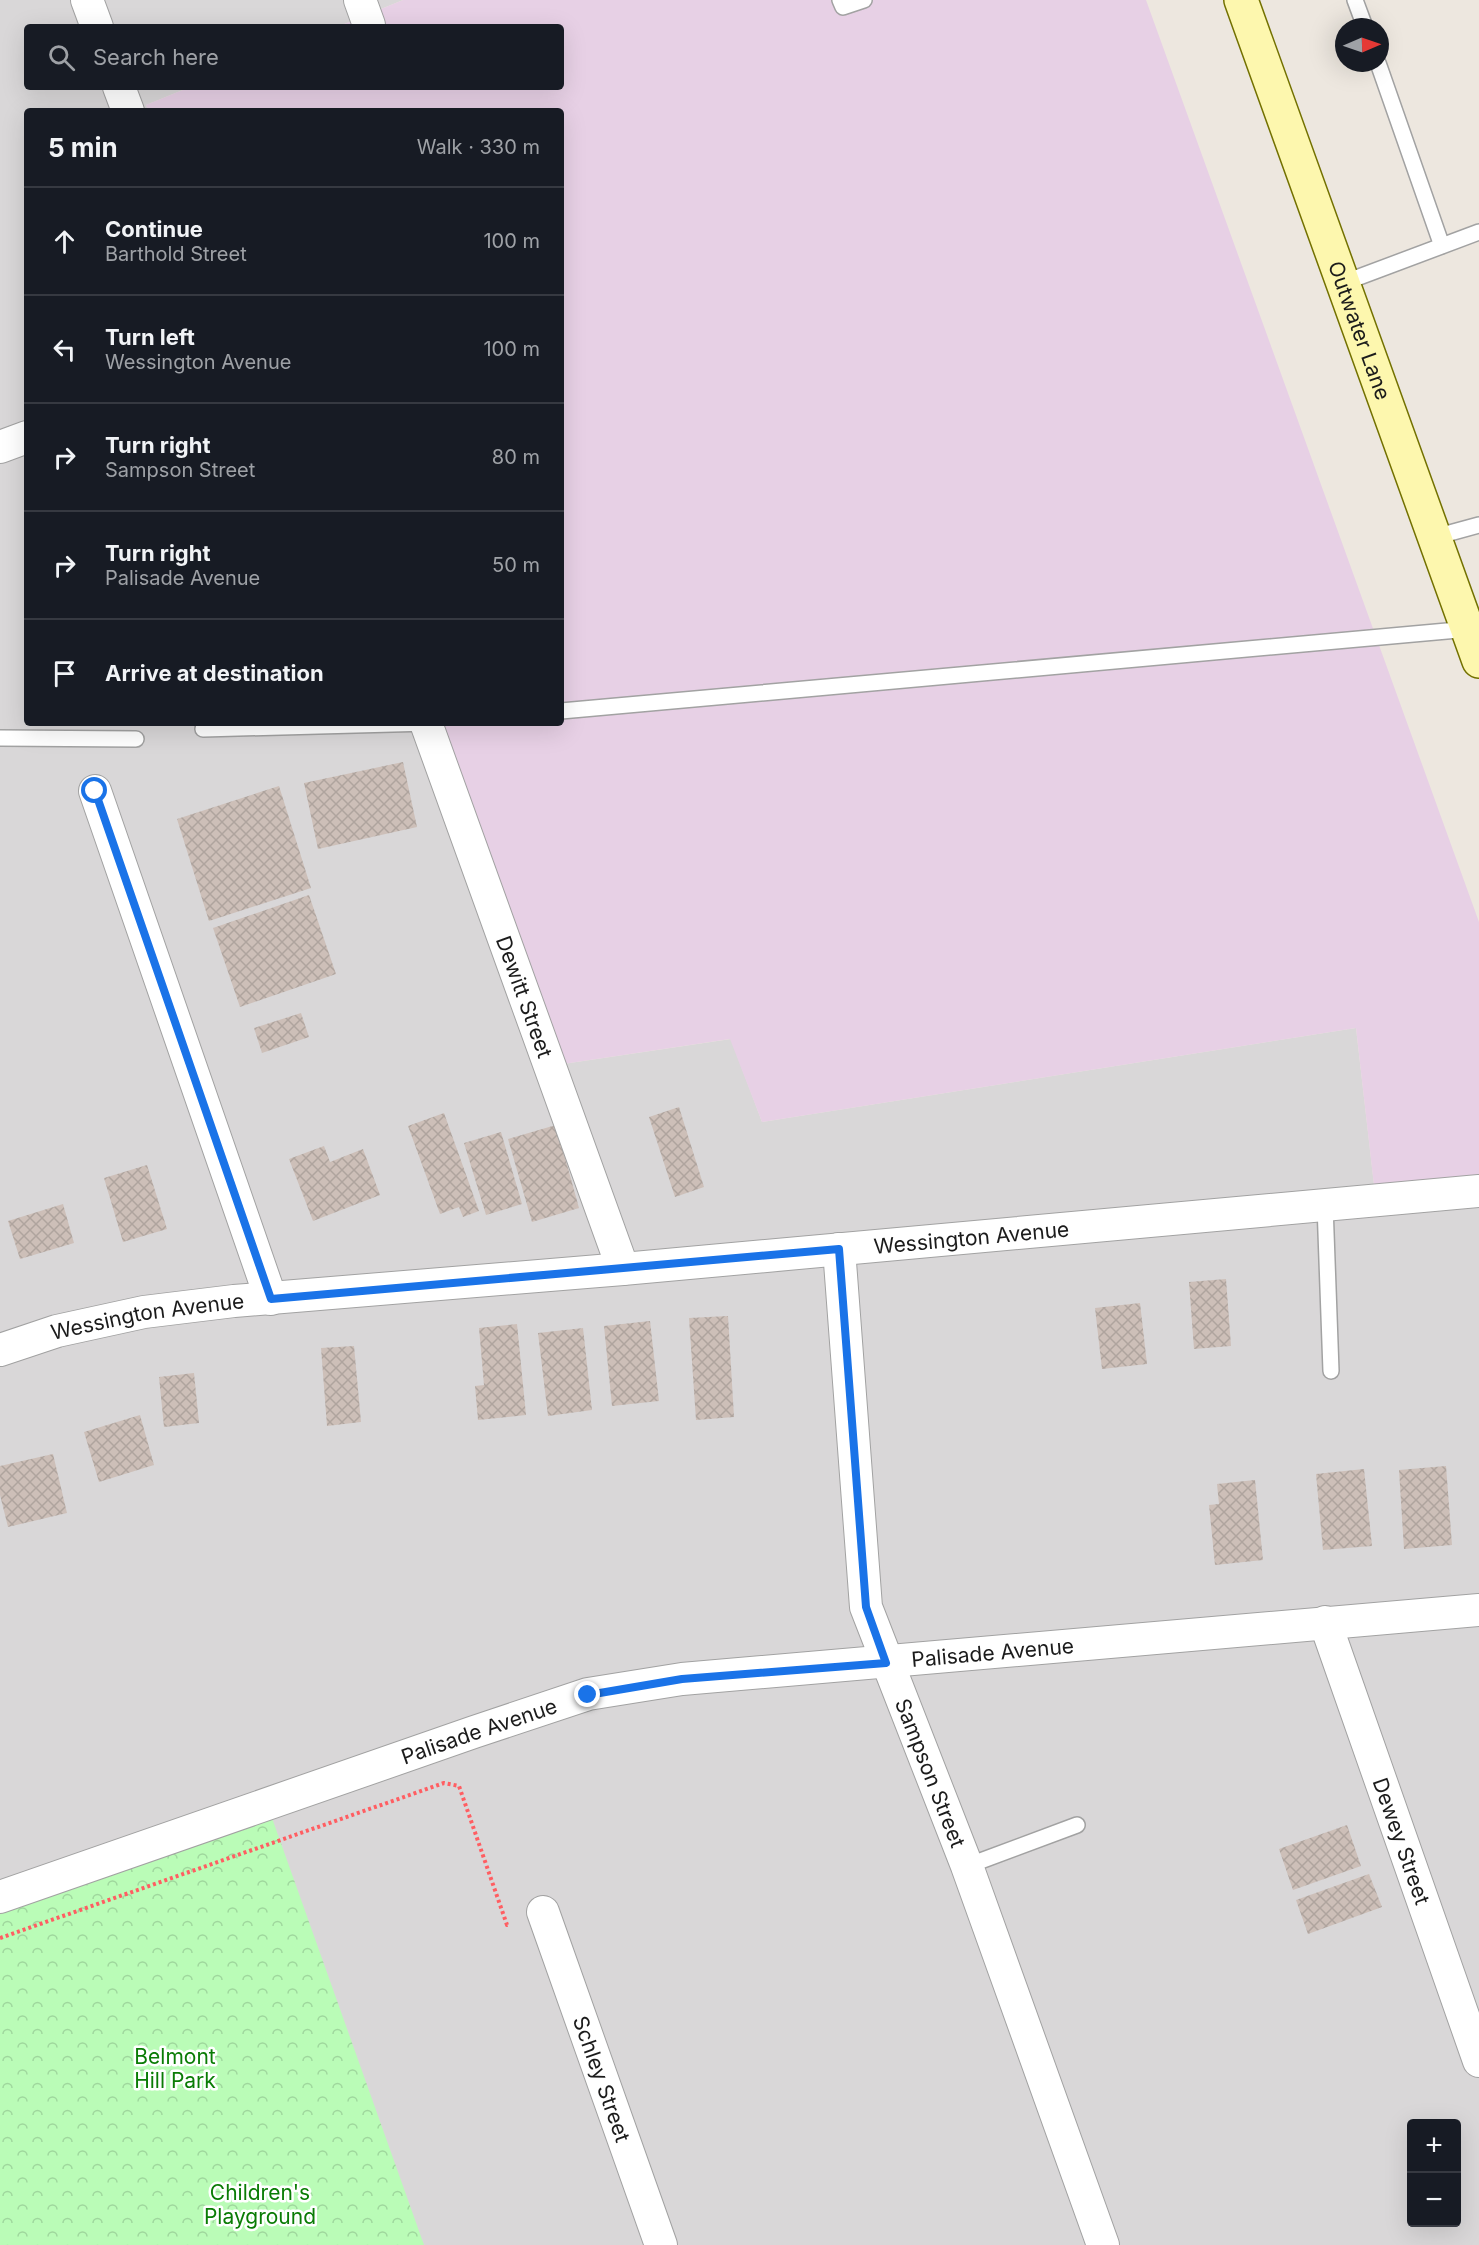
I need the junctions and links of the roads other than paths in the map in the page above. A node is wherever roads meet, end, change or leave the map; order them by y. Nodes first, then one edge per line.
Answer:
1 (87, 0) edge
2 (840, 0) edge
3 (864, 0) edge
4 (1241, 0) edge
5 (1355, 0) edge
6 (1362, 18) edge
7 (96, 24) edge
8 (1381, 72) edge
9 (120, 90) edge
10 (127, 108) edge
11 (1479, 232) edge
12 (1442, 246) junction
13 (1343, 283) junction
14 (24, 438) edge
15 (0, 447) edge
16 (1479, 525) edge
17 (1435, 537) junction
18 (1473, 627) edge
19 (1479, 661) edge
20 (564, 711) edge
21 (316, 726) edge
22 (429, 726) edge
23 (203, 729) dead end
24 (0, 738) edge
25 (136, 739) dead end
26 (95, 791) dead end
27 (1479, 1191) edge
28 (1325, 1205) junction
29 (839, 1249) junction
30 (623, 1269) junction
31 (271, 1299) junction
32 (0, 1350) edge
33 (1330, 1371) dead end
34 (1479, 1610) edge
35 (1325, 1622) junction
36 (886, 1663) junction
37 (1077, 1826) dead end
38 (967, 1866) junction
39 (0, 1897) edge
40 (543, 1912) dead end
41 (1479, 2061) edge
42 (661, 2245) edge
43 (1103, 2245) edge

1 - 7 street
2 - 3 lane
4 - 13 street, Outwater Lane
5 - 6 lane
8 - 12 lane
9 - 10 street
11 - 12 lane
12 - 13 lane
13 - 17 street, Outwater Lane
14 - 15 street
16 - 17 lane
17 - 18 street, Outwater Lane
18 - 19 street, Outwater Lane
18 - 20 lane
21 - 23 lane
22 - 30 street, Dewitt Street
24 - 25 lane
26 - 31 street
27 - 28 street, Wessington Avenue
28 - 29 street, Wessington Avenue
28 - 33 lane
29 - 30 street, Wessington Avenue
29 - 36 street, Sampson Street
30 - 31 street, Wessington Avenue
31 - 32 street, Wessington Avenue
34 - 35 street, Palisade Avenue
35 - 36 street, Palisade Avenue
35 - 41 street, Dewey Street
36 - 38 street, Sampson Street
36 - 39 street, Palisade Avenue
37 - 38 lane
38 - 43 street, Sampson Street
40 - 42 street, Schley Street

